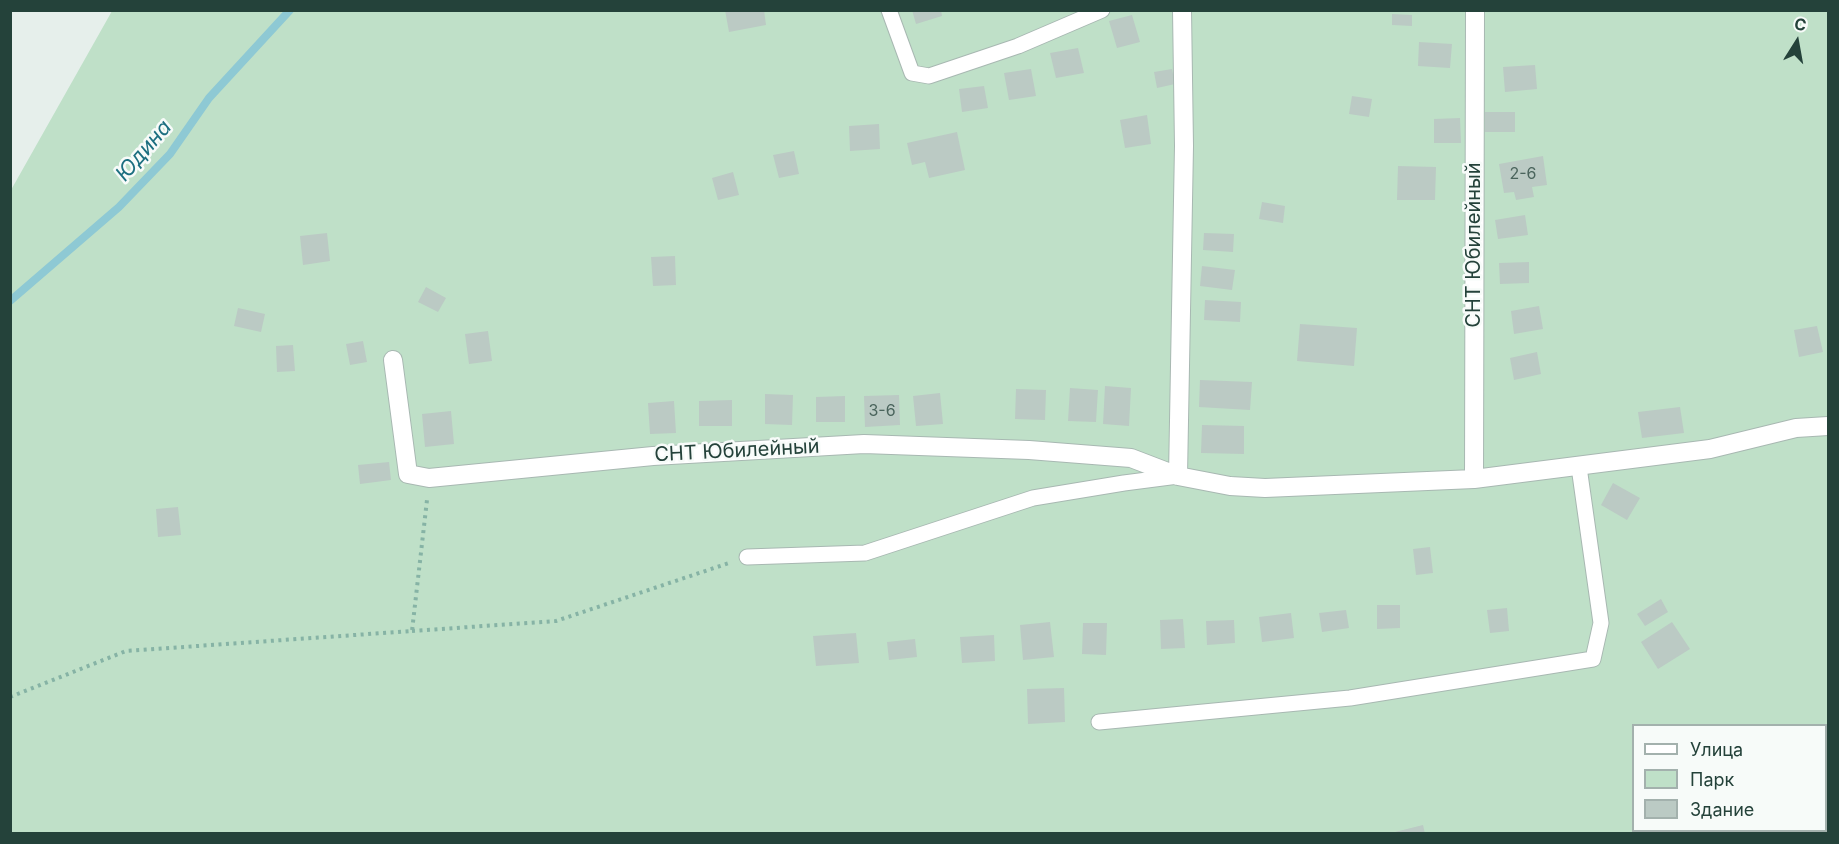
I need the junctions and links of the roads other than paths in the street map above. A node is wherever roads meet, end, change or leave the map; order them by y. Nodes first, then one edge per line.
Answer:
1 (889, 10) edge
2 (1102, 10) edge
3 (1182, 10) edge
4 (1475, 10) edge
5 (393, 360) dead end
6 (1828, 426) edge
7 (1579, 467) junction
8 (1178, 476) junction
9 (1474, 478) junction
10 (747, 557) road end
11 (1099, 722) dead end

1 - 2 lane
3 - 8 street
4 - 9 street, СНТ Юбилейный
5 - 8 street, СНТ Юбилейный
6 - 7 street, СНТ Юбилейный
7 - 9 street, СНТ Юбилейный
7 - 11 lane
8 - 9 street, СНТ Юбилейный
8 - 10 lane

